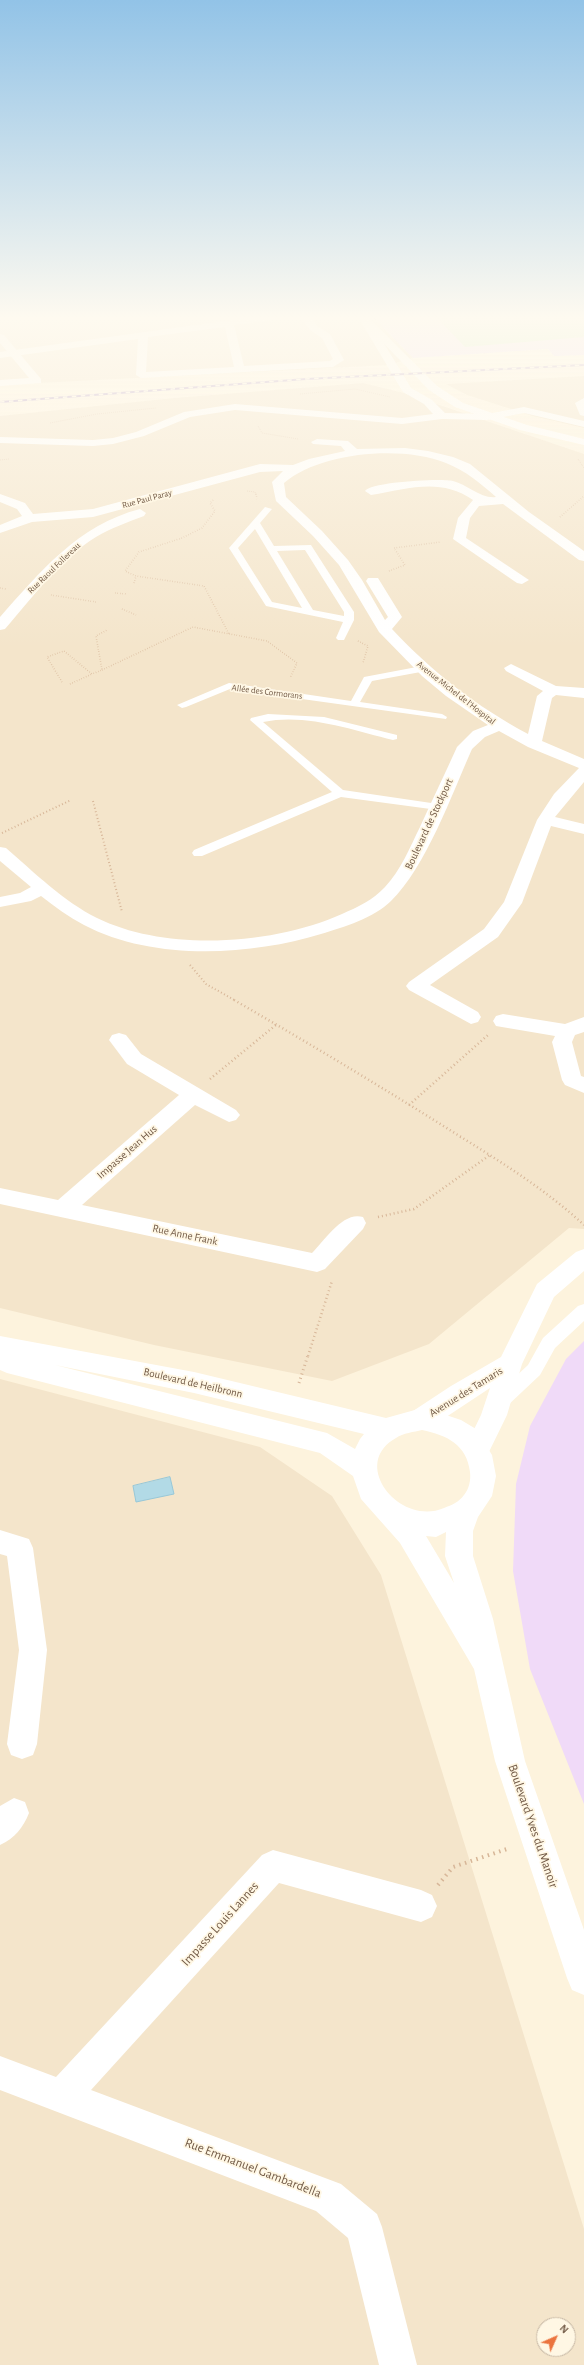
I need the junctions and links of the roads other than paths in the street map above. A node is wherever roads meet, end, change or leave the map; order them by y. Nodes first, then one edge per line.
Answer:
1 (156, 427) edge
2 (527, 427) edge
3 (0, 440) edge
4 (317, 442) road end
5 (584, 442) edge
6 (354, 454) junction
7 (294, 469) junction
8 (371, 491) dead end
9 (0, 498) edge
10 (507, 500) junction
11 (484, 502) junction
12 (268, 508) road end
13 (140, 513) dead end
14 (30, 518) junction
15 (256, 522) junction
16 (0, 529) edge
17 (329, 545) junction
18 (308, 547) junction
19 (272, 549) junction
20 (584, 557) edge
21 (351, 573) junction
22 (522, 580) dead end
23 (310, 613) junction
24 (349, 620) junction
25 (0, 626) edge
26 (384, 629) junction
27 (341, 638) road end
28 (422, 668) junction
29 (511, 668) dead end
30 (553, 690) junction
31 (584, 693) edge
32 (354, 704) junction
33 (182, 705) dead end
34 (442, 717) dead end
35 (498, 726) junction
36 (393, 737) dead end
37 (534, 744) junction
38 (584, 765) edge
39 (584, 772) edge
40 (340, 793) junction
41 (438, 807) junction
42 (545, 820) junction
43 (584, 829) edge
44 (0, 852) edge
45 (198, 853) dead end
46 (44, 888) junction
47 (0, 902) edge
48 (471, 1017) dead end
49 (503, 1021) road end
50 (575, 1027) edge
51 (119, 1040) dead end
52 (584, 1086) edge
53 (194, 1094) junction
54 (229, 1115) dead end
55 (0, 1196) edge
56 (61, 1210) junction
57 (355, 1222) road end
58 (584, 1258) edge
59 (584, 1311) edge
60 (0, 1346) edge
61 (0, 1360) edge
62 (510, 1364) junction
63 (498, 1404) junction
64 (422, 1419) junction
65 (385, 1429) junction
66 (477, 1450) junction
67 (364, 1469) junction
68 (467, 1511) junction
69 (394, 1516) junction
70 (0, 1542) edge
71 (489, 1672) junction
72 (22, 1744) dead end
73 (421, 1906) road end
74 (584, 1978) edge
75 (0, 2073) edge
76 (64, 2095) junction
77 (398, 2365) edge

1 - 3 street
2 - 5 street
4 - 6 street
6 - 7 street, Avenue Michel de l'Hospital
6 - 10 street, Avenue Michel de l'Hospital
7 - 14 street, Rue Paul Paray
7 - 17 street, Avenue Michel de l'Hospital
8 - 11 street
9 - 14 street
10 - 11 street
10 - 20 street, Avenue Michel de l'Hospital
11 - 22 street
12 - 15 lane
13 - 25 street, Rue Raoul Follereau
14 - 16 street, Rue Paul Paray
15 - 19 lane
15 - 23 lane
17 - 18 lane
17 - 21 street, Avenue Michel de l'Hospital
18 - 19 lane
18 - 24 lane
19 - 23 lane
21 - 26 street, Avenue Michel de l'Hospital
21 - 26 street
23 - 24 lane
24 - 27 lane
26 - 28 street, Avenue Michel de l'Hospital
28 - 32 lane
28 - 35 street, Avenue Michel de l'Hospital
29 - 30 street
30 - 31 street
30 - 37 street
32 - 33 lane, Allée des Cormorans
32 - 34 lane, Allée des Cormorans
35 - 37 street, Avenue Michel de l'Hospital
35 - 41 street, Boulevard de Stockport
36 - 40 lane
37 - 38 street, Avenue Michel de l'Hospital
39 - 42 street
40 - 41 lane
40 - 45 lane
41 - 46 street, Boulevard de Stockport
42 - 43 street
42 - 48 street
44 - 46 street, Boulevard de Stockport
46 - 47 street
49 - 50 street
50 - 52 street
51 - 53 street
53 - 54 street
53 - 56 street, Impasse Jean Hus
55 - 56 street, Rue Anne Frank
56 - 57 street, Rue Anne Frank
58 - 62 street, Avenue des Tamaris
59 - 63 lane
60 - 65 street, Boulevard de Heilbronn
61 - 67 street
62 - 63 street, Avenue des Tamaris
62 - 64 street, Avenue des Tamaris
63 - 66 street, Avenue des Tamaris
64 - 65 street
64 - 66 street
65 - 67 street
66 - 68 street
67 - 69 street
68 - 69 street
68 - 71 street, Boulevard Yves du Manoir
69 - 71 street, Boulevard Yves du Manoir
70 - 72 street
71 - 74 street, Boulevard Yves du Manoir
73 - 76 street, Impasse Louis Lannes
75 - 76 street, Rue Emmanuel Gambardella
76 - 77 street, Rue Emmanuel Gambardella

